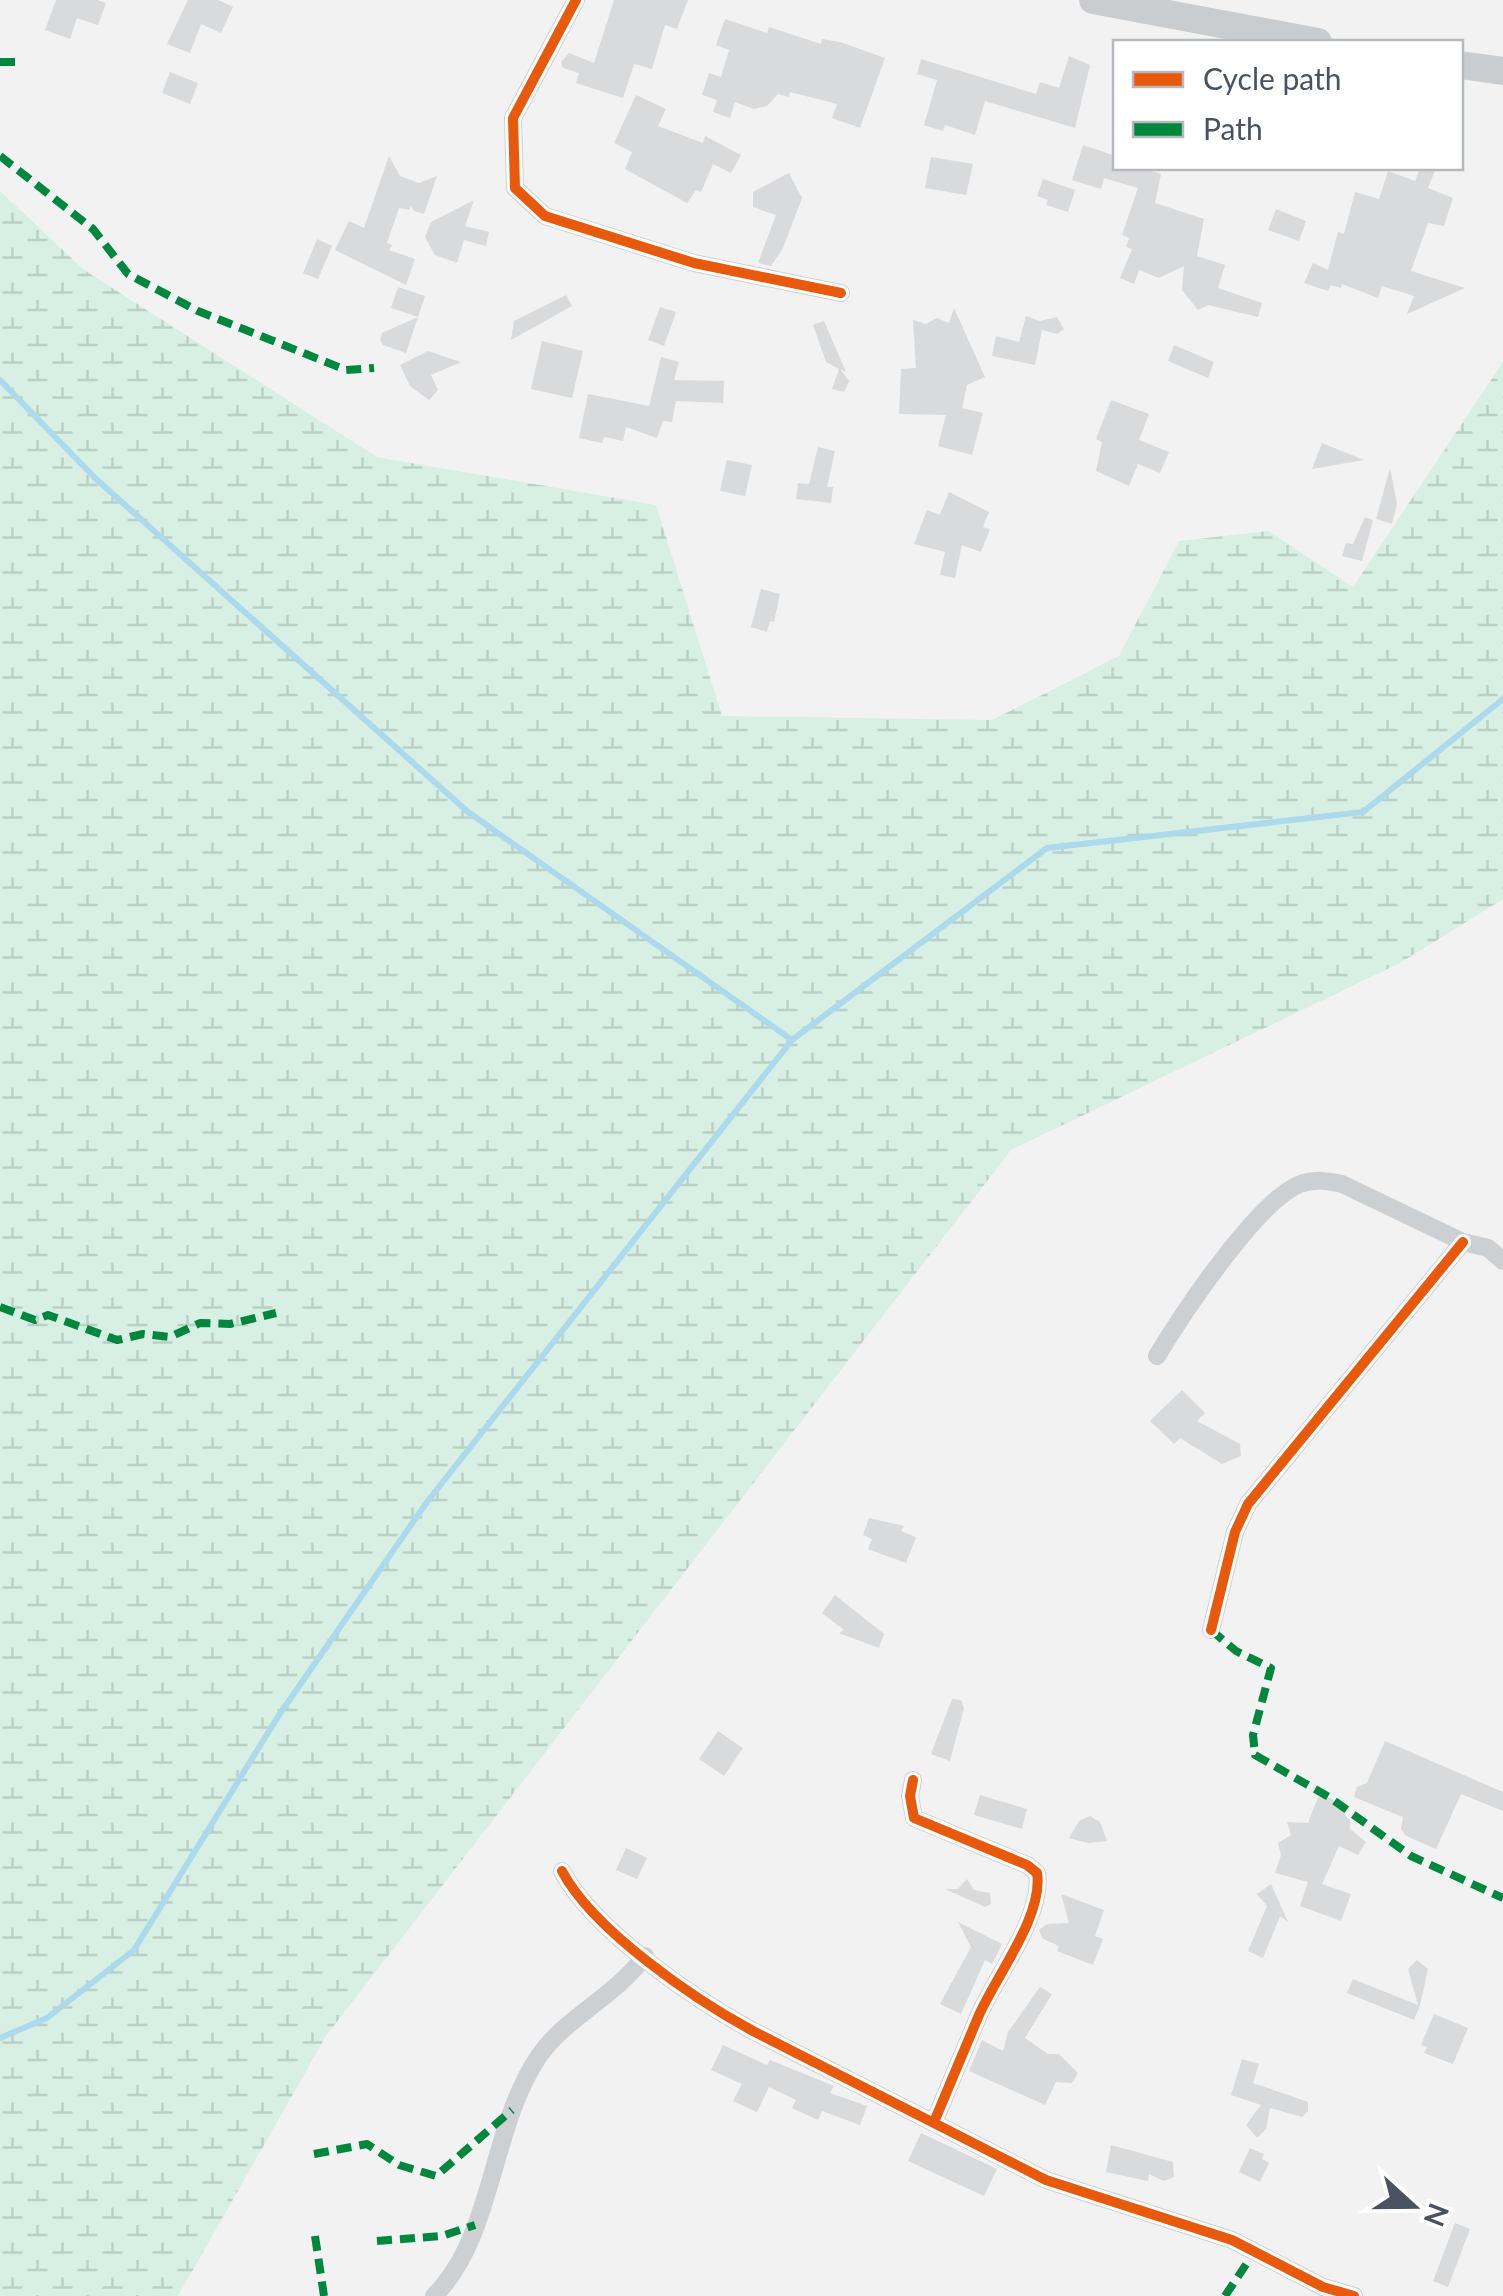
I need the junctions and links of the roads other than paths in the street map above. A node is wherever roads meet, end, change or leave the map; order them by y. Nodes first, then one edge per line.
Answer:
1 (576, 0) edge
2 (1093, 0) edge
3 (1307, 40) edge
4 (1463, 65) edge
5 (1503, 71) edge
6 (841, 294) dead end
7 (1463, 1242) junction
8 (1503, 1261) edge
9 (1157, 1356) dead end
10 (1211, 1630) dead end
11 (913, 1780) dead end
12 (562, 1871) dead end
13 (645, 1956) junction
14 (934, 2122) junction
15 (434, 2296) edge
16 (1354, 2296) edge

1 - 6 street
2 - 3 main road
4 - 5 main road
7 - 8 street
7 - 9 street
7 - 10 street
11 - 14 street
12 - 13 street
13 - 14 street
13 - 15 street
14 - 16 street

